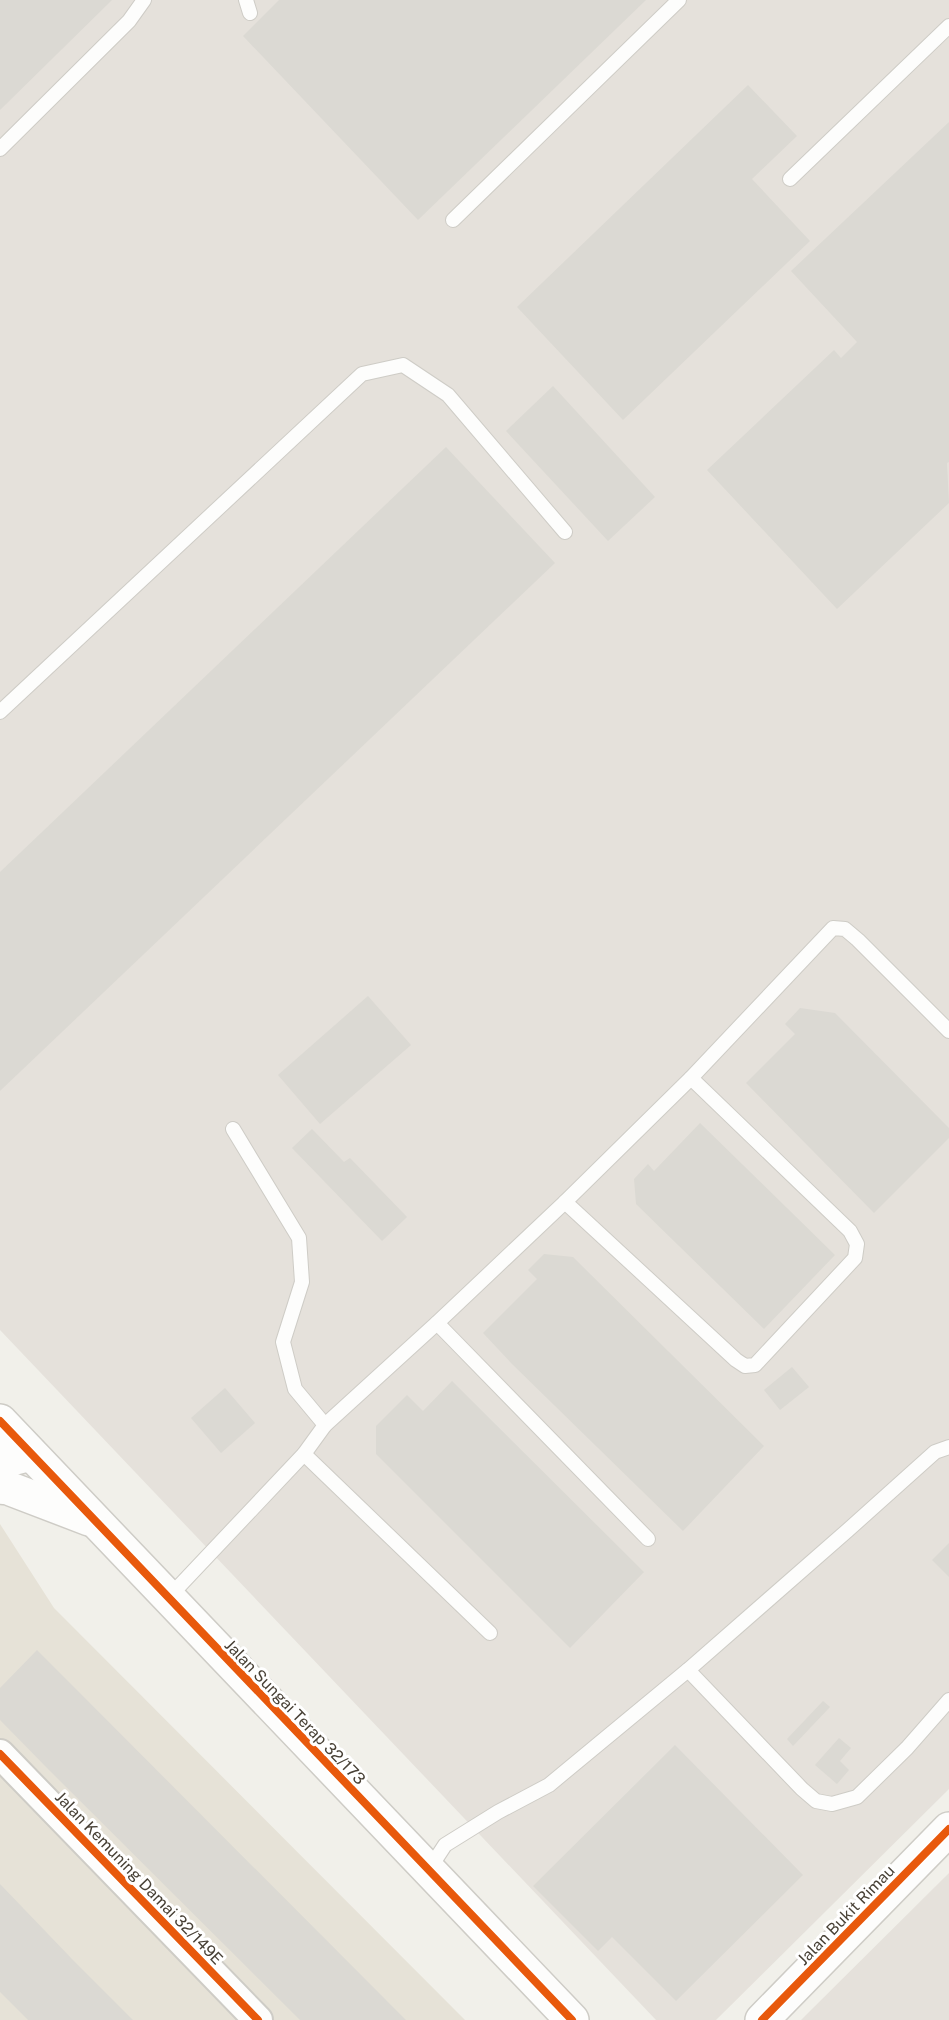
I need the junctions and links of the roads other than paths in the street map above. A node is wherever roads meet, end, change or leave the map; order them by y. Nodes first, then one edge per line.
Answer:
1 (144, 0) edge
2 (680, 0) edge
3 (949, 26) edge
4 (0, 150) edge
5 (790, 178) dead end
6 (453, 219) dead end
7 (565, 532) dead end
8 (0, 712) edge
9 (949, 1031) edge
10 (691, 1078) junction
11 (233, 1129) dead end
12 (565, 1202) junction
13 (437, 1323) junction
14 (0, 1421) edge
15 (325, 1425) junction
16 (949, 1447) edge
17 (31, 1454) junction
18 (303, 1454) junction
19 (0, 1462) edge
20 (0, 1486) edge
21 (96, 1522) junction
22 (648, 1539) dead end
23 (168, 1598) junction
24 (490, 1633) dead end
25 (688, 1670) junction
26 (949, 1700) edge
27 (0, 1754) edge
28 (949, 1829) edge
29 (428, 1871) junction
30 (258, 2020) edge
31 (572, 2020) edge
32 (762, 2020) edge

1 - 4 lane
2 - 6 lane
3 - 5 lane
7 - 8 lane
9 - 10 lane
10 - 12 lane
10 - 12 lane
11 - 15 lane
12 - 13 lane
13 - 15 lane
13 - 22 lane
14 - 17 street, Jalan Sungai Terap 32/173
15 - 18 lane
16 - 25 lane
17 - 19 street
17 - 21 street, Jalan Sungai Terap 32/173
18 - 23 lane
18 - 24 lane
20 - 21 street
21 - 23 street, Jalan Sungai Terap 32/173
23 - 29 street, Jalan Sungai Terap 32/173
25 - 26 lane
25 - 29 lane
27 - 30 street, Jalan Kemuning Damai 32/149E
28 - 32 street, Jalan Bukit Rimau
29 - 31 street, Jalan Sungai Terap 32/173

